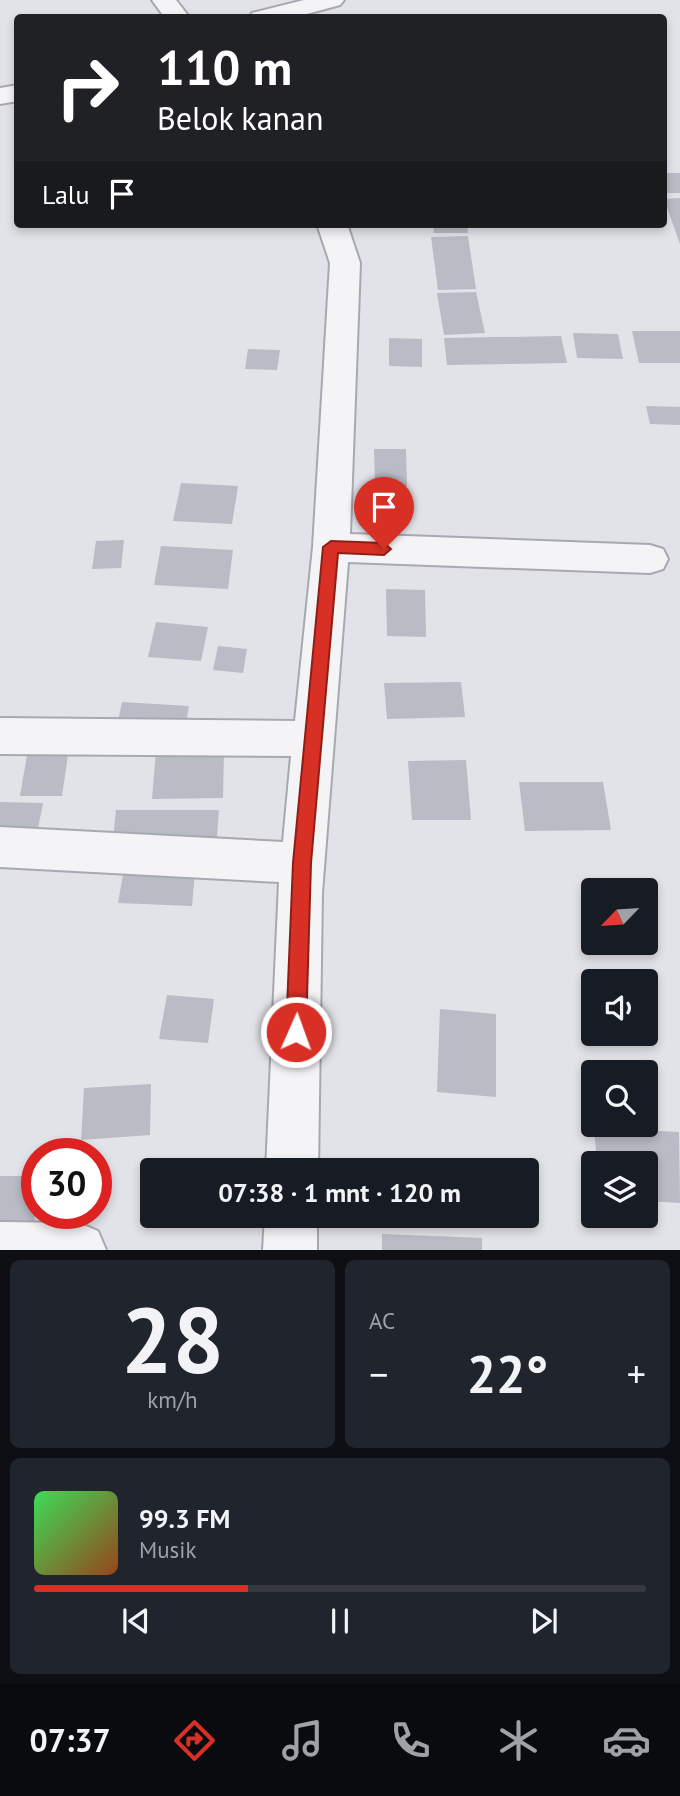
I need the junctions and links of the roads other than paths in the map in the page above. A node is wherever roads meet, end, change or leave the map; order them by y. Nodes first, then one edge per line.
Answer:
1 (164, 0) edge
2 (332, 0) edge
3 (175, 14) edge
4 (277, 14) edge
5 (332, 228) edge
6 (331, 547) junction
7 (650, 559) dead end
8 (0, 736) edge
9 (313, 739) junction
10 (0, 847) edge
11 (302, 863) junction
12 (292, 1158) edge
13 (290, 1228) edge
14 (0, 1250) edge
15 (79, 1250) edge
16 (290, 1250) edge

1 - 3 street
2 - 4 street
5 - 6 street
6 - 7 street
6 - 9 street
8 - 9 street
9 - 11 street
10 - 11 street
11 - 12 street
13 - 16 street
14 - 15 street

